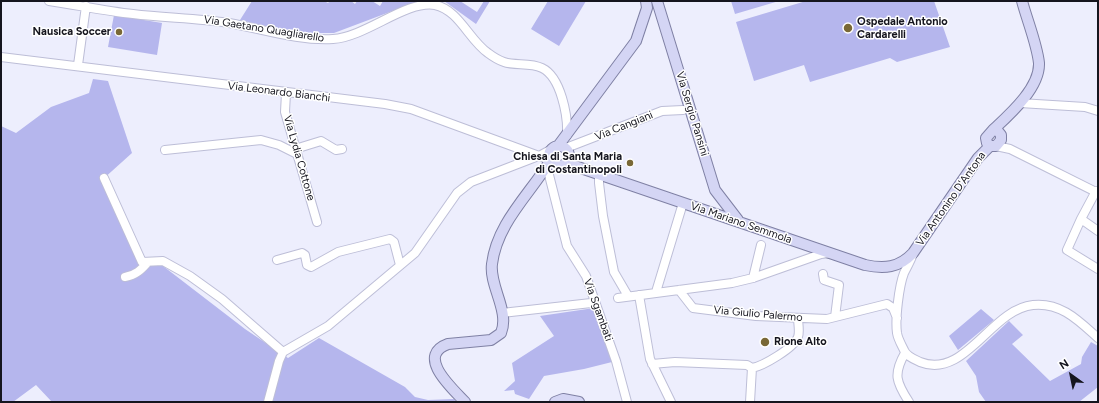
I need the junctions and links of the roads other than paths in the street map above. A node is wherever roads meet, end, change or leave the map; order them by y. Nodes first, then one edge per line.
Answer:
1 (49, 1) edge
2 (646, 1) edge
3 (658, 1) edge
4 (1022, 1) edge
5 (86, 6) junction
6 (1, 57) edge
7 (78, 65) junction
8 (286, 93) junction
9 (1020, 103) junction
10 (683, 110) dead end
11 (1098, 111) edge
12 (567, 136) junction
13 (996, 136) junction
14 (559, 148) junction
15 (342, 149) dead end
16 (165, 150) dead end
17 (295, 151) junction
18 (549, 160) junction
19 (566, 163) junction
20 (546, 174) junction
21 (600, 175) junction
22 (104, 178) dead end
23 (1097, 192) edge
24 (683, 203) junction
25 (1081, 220) junction
26 (740, 221) junction
27 (317, 222) dead end
28 (1098, 231) edge
29 (761, 245) dead end
30 (831, 253) junction
31 (913, 253) junction
32 (277, 260) dead end
33 (148, 262) junction
34 (400, 265) junction
35 (1098, 269) edge
36 (823, 274) dead end
37 (125, 277) dead end
38 (753, 278) junction
39 (679, 290) junction
40 (656, 292) junction
41 (639, 295) junction
42 (628, 296) junction
43 (618, 298) dead end
44 (591, 303) dead end
45 (502, 313) junction
46 (798, 318) junction
47 (835, 318) junction
48 (897, 318) junction
49 (1098, 338) edge
50 (283, 352) junction
51 (905, 353) junction
52 (652, 364) junction
53 (752, 368) junction
54 (268, 402) edge
55 (464, 402) edge
56 (555, 402) edge
57 (578, 402) edge
58 (627, 402) edge
59 (671, 402) edge
60 (750, 402) edge
61 (909, 402) edge

1 - 5 street, Via Gaetano Quagliarello
2 - 12 main road
3 - 26 main road, Via Sergio Pansini
4 - 9 main road, Via Antonino D'Antona
5 - 7 street
5 - 12 street, Via Gaetano Quagliarello
6 - 7 street, Via Leonardo Bianchi
7 - 8 street, Via Leonardo Bianchi
8 - 17 street, Via Lydia Cottone
8 - 18 street, Via Leonardo Bianchi
9 - 11 street
9 - 13 main road, Via Antonino D'Antona
10 - 14 street, Via Cangiani
12 - 14 main road
13 - 23 street
13 - 31 main road, Via Antonino D'Antona
14 - 18 main road
14 - 19 main road
15 - 17 street
16 - 17 street
17 - 27 street, Via Lydia Cottone
18 - 19 main road
18 - 20 main road
18 - 34 street
19 - 21 main road, Via Mariano Semmola
20 - 45 main road
20 - 58 street, Via Sgambati
21 - 24 main road, Via Mariano Semmola
21 - 42 street
22 - 33 street
23 - 25 street
24 - 26 main road, Via Mariano Semmola
24 - 40 street
25 - 28 street
25 - 35 street
26 - 30 main road, Via Mariano Semmola
29 - 38 street
30 - 31 main road, Via Mariano Semmola
30 - 38 street
31 - 48 street
32 - 34 street
33 - 37 street
33 - 50 street
34 - 50 street
36 - 47 street
38 - 39 street
39 - 40 street
39 - 46 street, Via Giulio Palermo
40 - 41 street
41 - 42 street
41 - 52 street
42 - 43 street
44 - 45 street
45 - 55 main road
46 - 47 street, Via Giulio Palermo
46 - 53 street
47 - 48 street, Via Giulio Palermo
48 - 51 street
49 - 51 street
50 - 54 street
51 - 61 street
52 - 53 street
52 - 59 street
53 - 60 street
56 - 57 main road

